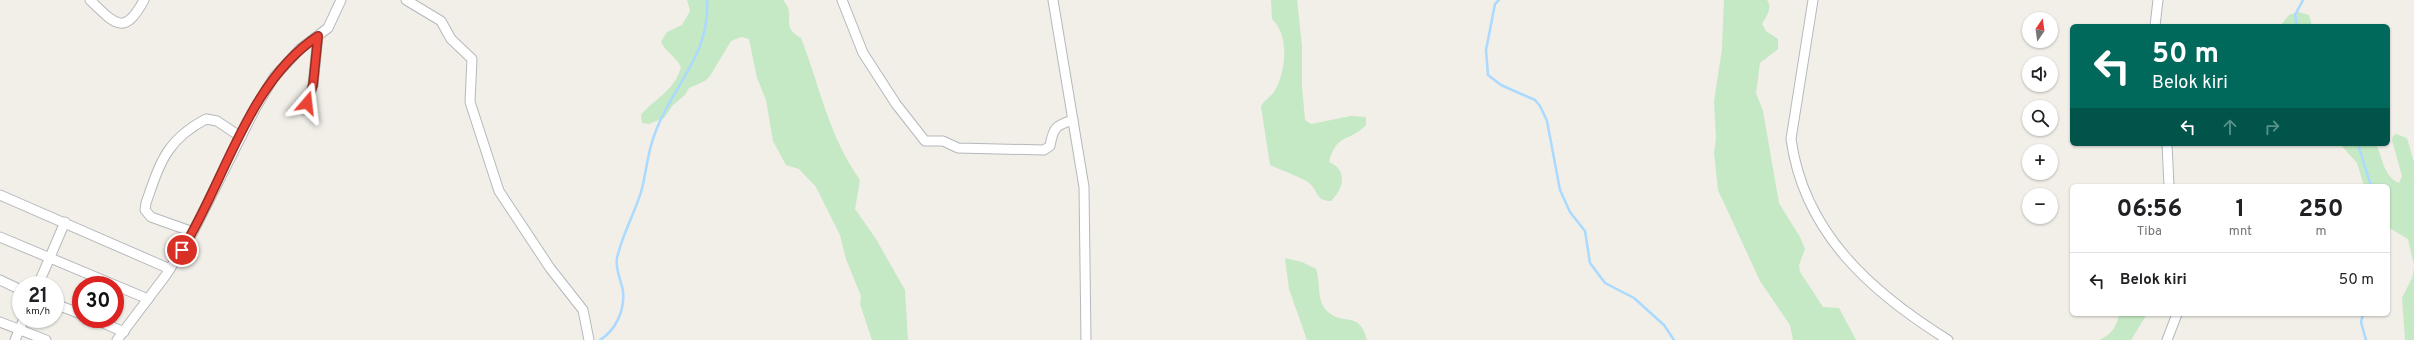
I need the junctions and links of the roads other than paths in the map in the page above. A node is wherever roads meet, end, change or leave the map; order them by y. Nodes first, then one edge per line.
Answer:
1 (90, 0) edge
2 (144, 0) edge
3 (341, 0) edge
4 (406, 0) edge
5 (424, 0) edge
6 (842, 0) edge
7 (1054, 0) edge
8 (1813, 0) edge
9 (2158, 0) edge
10 (420, 10) junction
11 (2155, 24) edge
12 (318, 36) junction
13 (304, 110) dead end
14 (1073, 120) junction
15 (240, 137) junction
16 (2167, 146) edge
17 (2169, 184) edge
18 (0, 195) edge
19 (65, 222) junction
20 (193, 232) junction
21 (0, 237) edge
22 (49, 257) junction
23 (170, 269) junction
24 (42, 276) edge
25 (0, 280) edge
26 (12, 286) edge
27 (148, 299) junction
28 (2176, 316) edge
29 (0, 322) edge
30 (115, 328) edge
31 (20, 330) junction
32 (124, 332) junction
33 (588, 339) edge
34 (15, 340) edge
35 (46, 340) edge
36 (117, 340) edge
37 (1086, 340) edge
38 (1948, 340) edge
39 (2167, 340) edge

1 - 2 street
3 - 12 street
4 - 10 street
5 - 10 street
6 - 14 street
7 - 14 street
8 - 38 street
9 - 11 street
10 - 33 street
12 - 13 street
12 - 15 street
14 - 37 street
15 - 20 street
15 - 20 street
16 - 17 street
18 - 19 street
19 - 22 street
19 - 23 street
20 - 23 street
21 - 22 street
22 - 24 street
22 - 27 street
23 - 27 street
25 - 26 street
27 - 32 street
28 - 39 street
29 - 31 street
30 - 32 street
31 - 34 street
31 - 35 street
32 - 36 street

